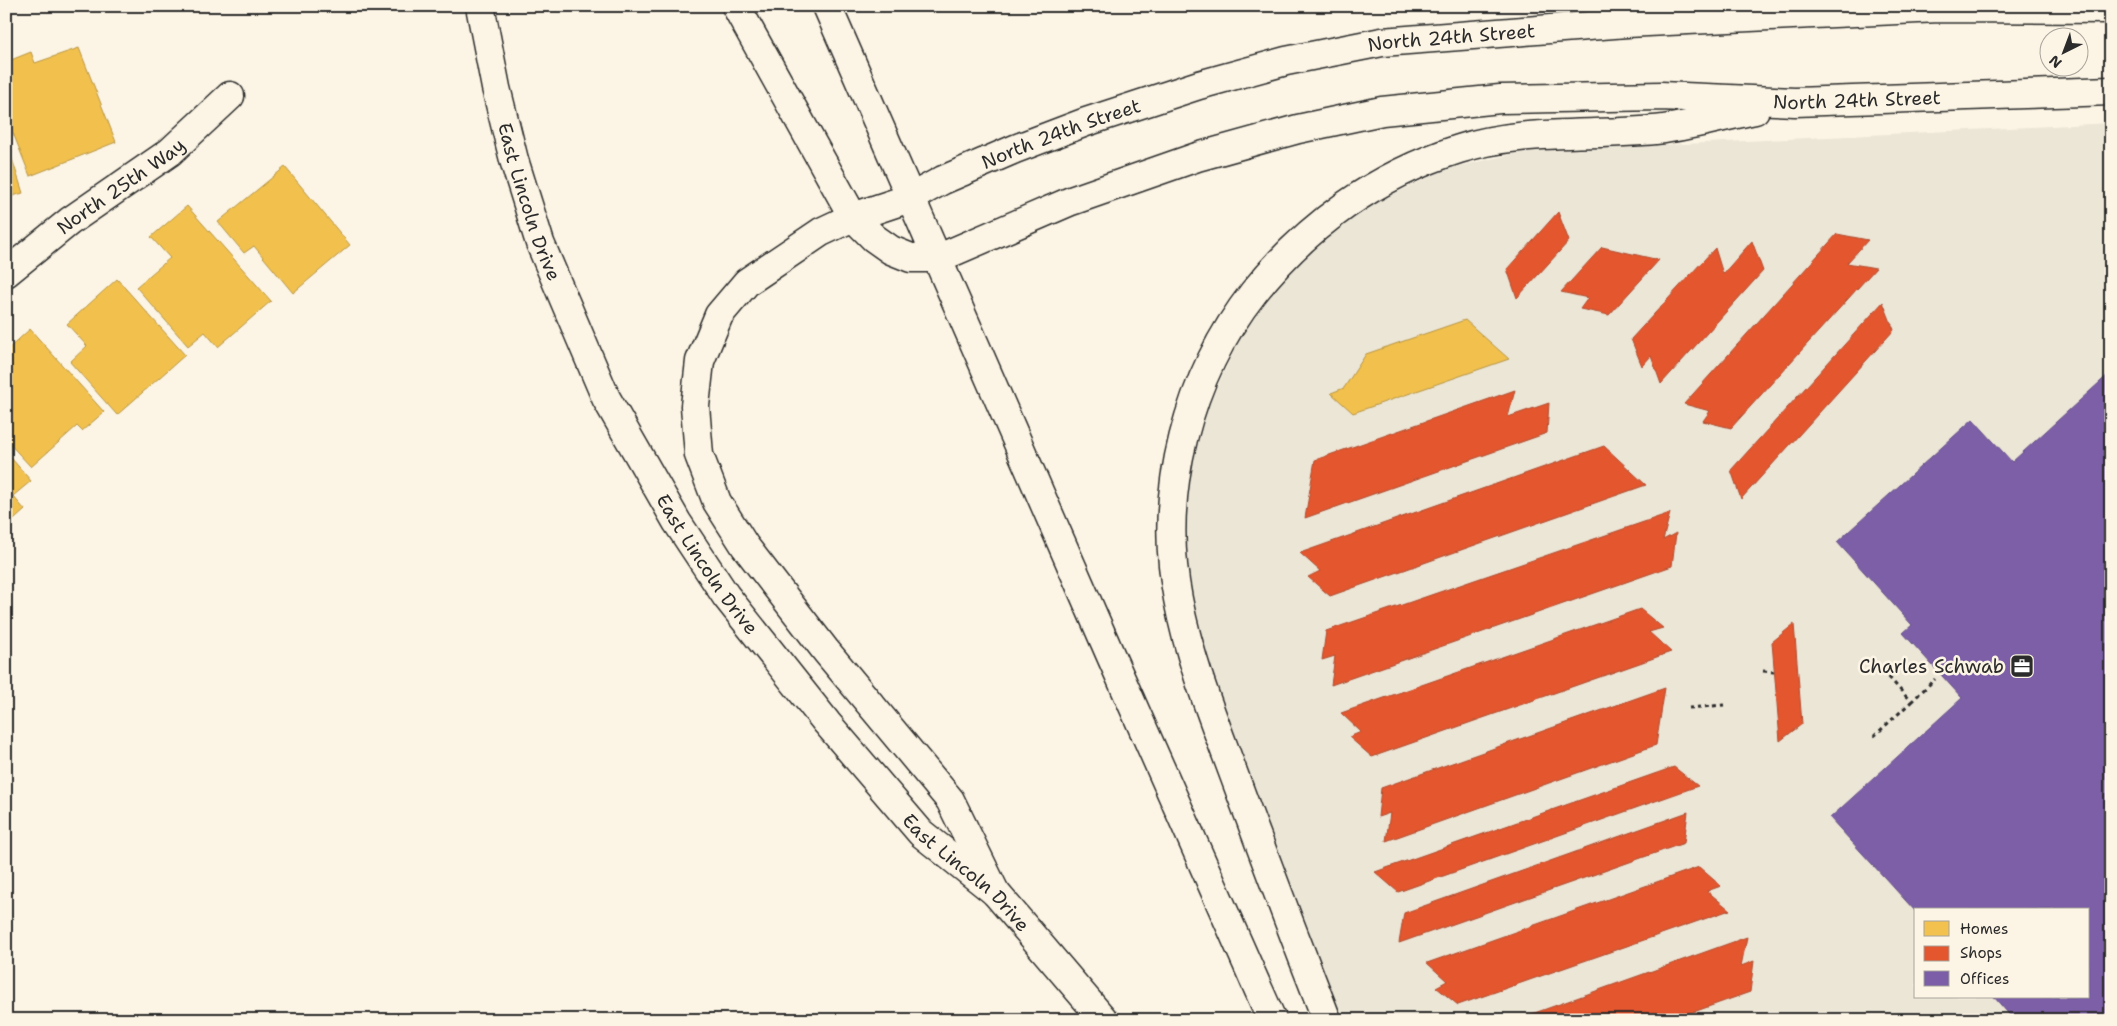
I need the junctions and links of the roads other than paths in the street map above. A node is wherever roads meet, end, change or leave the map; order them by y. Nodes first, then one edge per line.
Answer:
1 (480, 6) edge
2 (736, 6) edge
3 (827, 6) edge
4 (1936, 7) edge
5 (2111, 9) edge
6 (2111, 92) edge
7 (230, 96) dead end
8 (1795, 102) junction
9 (910, 198) junction
10 (853, 217) junction
11 (939, 258) junction
12 (6, 273) edge
13 (995, 892) junction
14 (1104, 1020) edge
15 (1272, 1020) edge
16 (1327, 1020) edge

1 - 13 main road, East Lincoln Drive
2 - 10 main road
3 - 9 main road
4 - 5 main road, North 24th Street
4 - 9 main road, North 24th Street
6 - 8 main road, North 24th Street
7 - 12 main road, North 25th Way
8 - 11 main road, North 24th Street
8 - 16 main road
9 - 10 main road, North 24th Street
9 - 11 main road
10 - 11 main road
10 - 13 main road, North 24th Street
11 - 15 main road
13 - 14 main road, East Lincoln Drive

